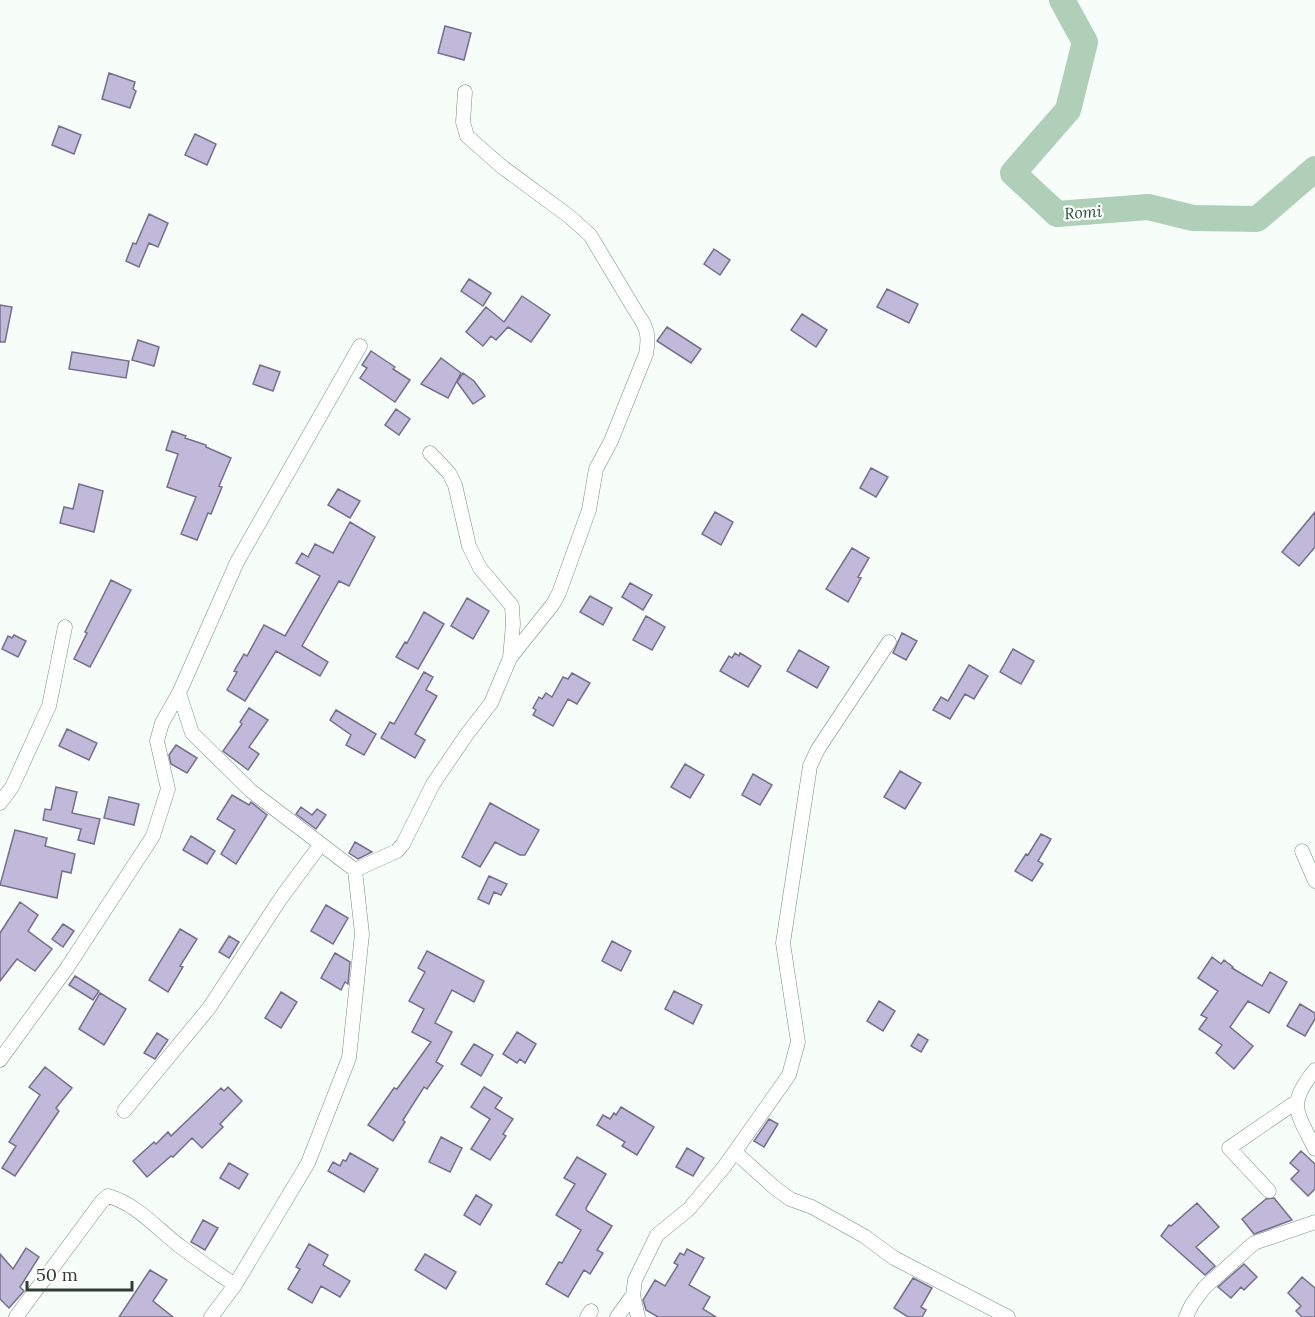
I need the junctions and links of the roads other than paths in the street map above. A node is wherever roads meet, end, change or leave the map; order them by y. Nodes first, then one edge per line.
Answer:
1 (465, 92) dead end
2 (360, 346) dead end
3 (430, 453) dead end
4 (65, 627) dead end
5 (889, 642) dead end
6 (510, 658) junction
7 (179, 693) junction
8 (0, 803) edge
9 (321, 844) junction
10 (1302, 851) dead end
11 (355, 870) junction
12 (1315, 881) edge
13 (0, 1060) edge
14 (1315, 1070) edge
15 (1296, 1102) junction
16 (124, 1111) dead end
17 (1315, 1149) edge
18 (735, 1152) junction
19 (1269, 1191) dead end
20 (1315, 1222) edge
21 (235, 1285) junction
22 (633, 1295) junction
23 (16, 1317) edge
24 (211, 1317) edge
25 (617, 1317) edge
26 (638, 1317) edge
27 (1008, 1317) edge
28 (1186, 1317) edge

1 - 6 street
2 - 7 street
3 - 6 street
4 - 8 street
5 - 18 street
6 - 11 street
7 - 9 street
7 - 13 street
9 - 11 street
9 - 16 street
10 - 12 street
11 - 21 street
14 - 15 street
15 - 17 street
15 - 19 street
18 - 22 street
18 - 27 street
20 - 28 street
21 - 23 street
21 - 24 street
22 - 25 street
22 - 26 street

